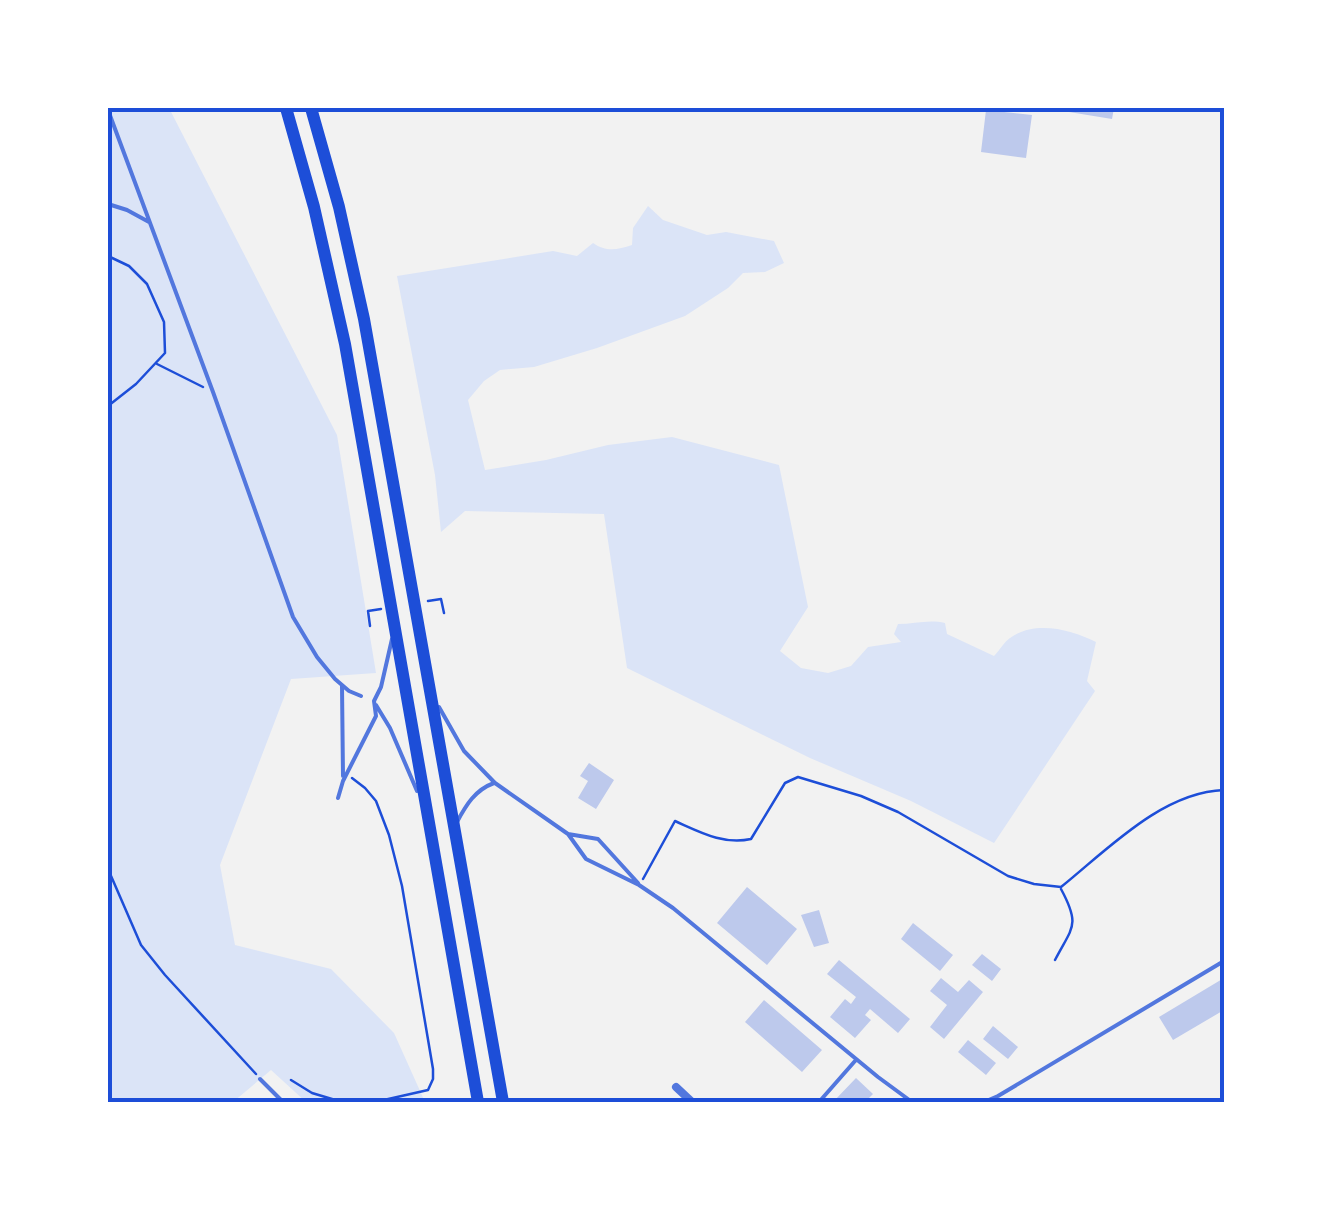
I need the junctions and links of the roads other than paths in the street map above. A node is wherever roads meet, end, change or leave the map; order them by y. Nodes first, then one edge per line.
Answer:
1 (286, 108) edge
2 (312, 108) edge
3 (108, 110) edge
4 (108, 204) edge
5 (149, 222) junction
6 (394, 625) junction
7 (342, 686) junction
8 (430, 689) junction
9 (362, 696) dead end
10 (374, 701) junction
11 (343, 781) junction
12 (494, 783) junction
13 (338, 798) dead end
14 (428, 815) junction
15 (455, 826) junction
16 (568, 834) junction
17 (640, 884) junction
18 (1224, 961) edge
19 (856, 1060) junction
20 (260, 1079) road end
21 (676, 1087) dead end
22 (283, 1102) edge
23 (478, 1102) edge
24 (503, 1102) edge
25 (692, 1102) edge
26 (819, 1102) edge
27 (912, 1102) edge
28 (984, 1102) edge

1 - 6 highway
2 - 8 highway
3 - 5 lane
4 - 5 lane
5 - 7 lane
6 - 10 lane
6 - 14 highway
7 - 9 lane
7 - 11 lane
8 - 12 lane
8 - 15 highway
10 - 11 lane
10 - 14 lane
11 - 13 lane
12 - 15 lane
12 - 16 lane
14 - 23 highway
15 - 24 highway
16 - 17 lane
16 - 17 lane
17 - 19 lane
18 - 28 lane
19 - 26 lane
19 - 27 lane
20 - 22 lane
21 - 25 street

